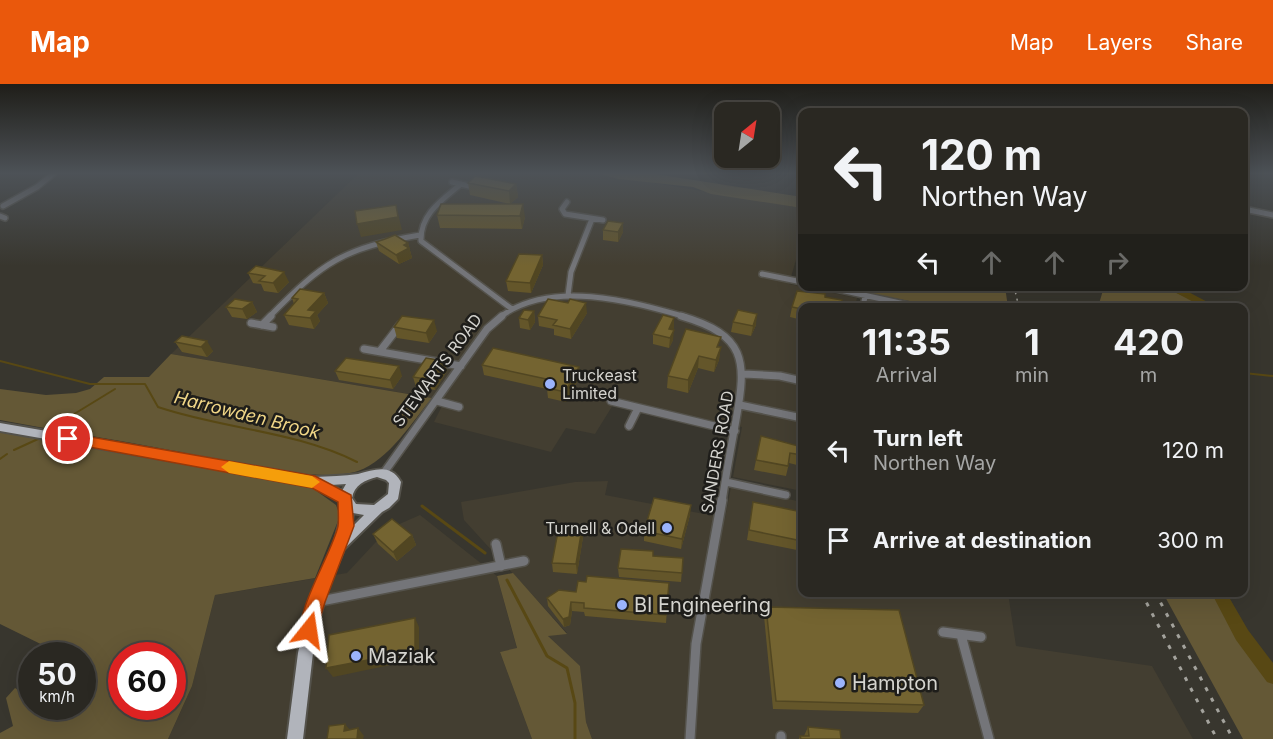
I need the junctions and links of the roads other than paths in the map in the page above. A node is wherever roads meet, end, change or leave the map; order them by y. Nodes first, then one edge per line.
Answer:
1 (7, 205) edge
2 (438, 205) edge
3 (565, 205) edge
4 (3, 206) dead end
5 (1248, 210) edge
6 (1273, 215) edge
7 (592, 219) junction
8 (603, 220) dead end
9 (420, 235) junction
10 (762, 274) dead end
11 (798, 281) edge
12 (844, 291) edge
13 (568, 295) junction
14 (865, 296) junction
15 (863, 303) edge
16 (899, 303) edge
17 (512, 309) junction
18 (400, 319) edge
19 (251, 323) dead end
20 (262, 325) junction
21 (273, 327) dead end
22 (364, 348) dead end
23 (380, 351) junction
24 (461, 366) junction
25 (744, 374) junction
26 (798, 380) edge
27 (437, 401) junction
28 (611, 401) dead end
29 (740, 405) junction
30 (459, 407) dead end
31 (638, 408) junction
32 (798, 417) edge
33 (629, 426) dead end
34 (0, 427) edge
35 (735, 431) junction
36 (383, 474) junction
37 (359, 478) junction
38 (315, 482) junction
39 (726, 482) junction
40 (786, 495) dead end
41 (346, 501) junction
42 (380, 508) junction
43 (496, 544) dead end
44 (340, 546) junction
45 (524, 561) dead end
46 (501, 566) junction
47 (316, 602) junction
48 (943, 632) dead end
49 (961, 635) junction
50 (981, 637) dead end
51 (295, 739) edge
52 (690, 739) edge
53 (989, 739) edge

1 - 4 street
2 - 9 street
3 - 7 street
5 - 6 street
7 - 8 street
7 - 13 street
9 - 17 street
9 - 20 street
10 - 11 street
12 - 14 street
13 - 17 street, STEWARTS ROAD
13 - 25 street, SANDERS ROAD
14 - 15 street
14 - 16 street
17 - 24 street, STEWARTS ROAD
18 - 23 street
19 - 20 street
20 - 21 street
22 - 23 street
23 - 24 street
24 - 27 street, STEWARTS ROAD
25 - 26 street
25 - 29 street, SANDERS ROAD
27 - 30 street
27 - 36 street, STEWARTS ROAD
28 - 31 street
29 - 32 street
29 - 35 street, SANDERS ROAD
31 - 33 street
31 - 35 street
34 - 38 main road
35 - 39 street, SANDERS ROAD
36 - 37 main road
36 - 42 main road
37 - 38 main road
37 - 41 main road
38 - 41 main road
39 - 40 street
39 - 52 street, SANDERS ROAD
41 - 42 main road
41 - 44 main road
42 - 44 main road
43 - 46 street
44 - 47 main road
45 - 46 street
46 - 47 street
47 - 51 main road
48 - 49 street
49 - 50 street
49 - 53 street

